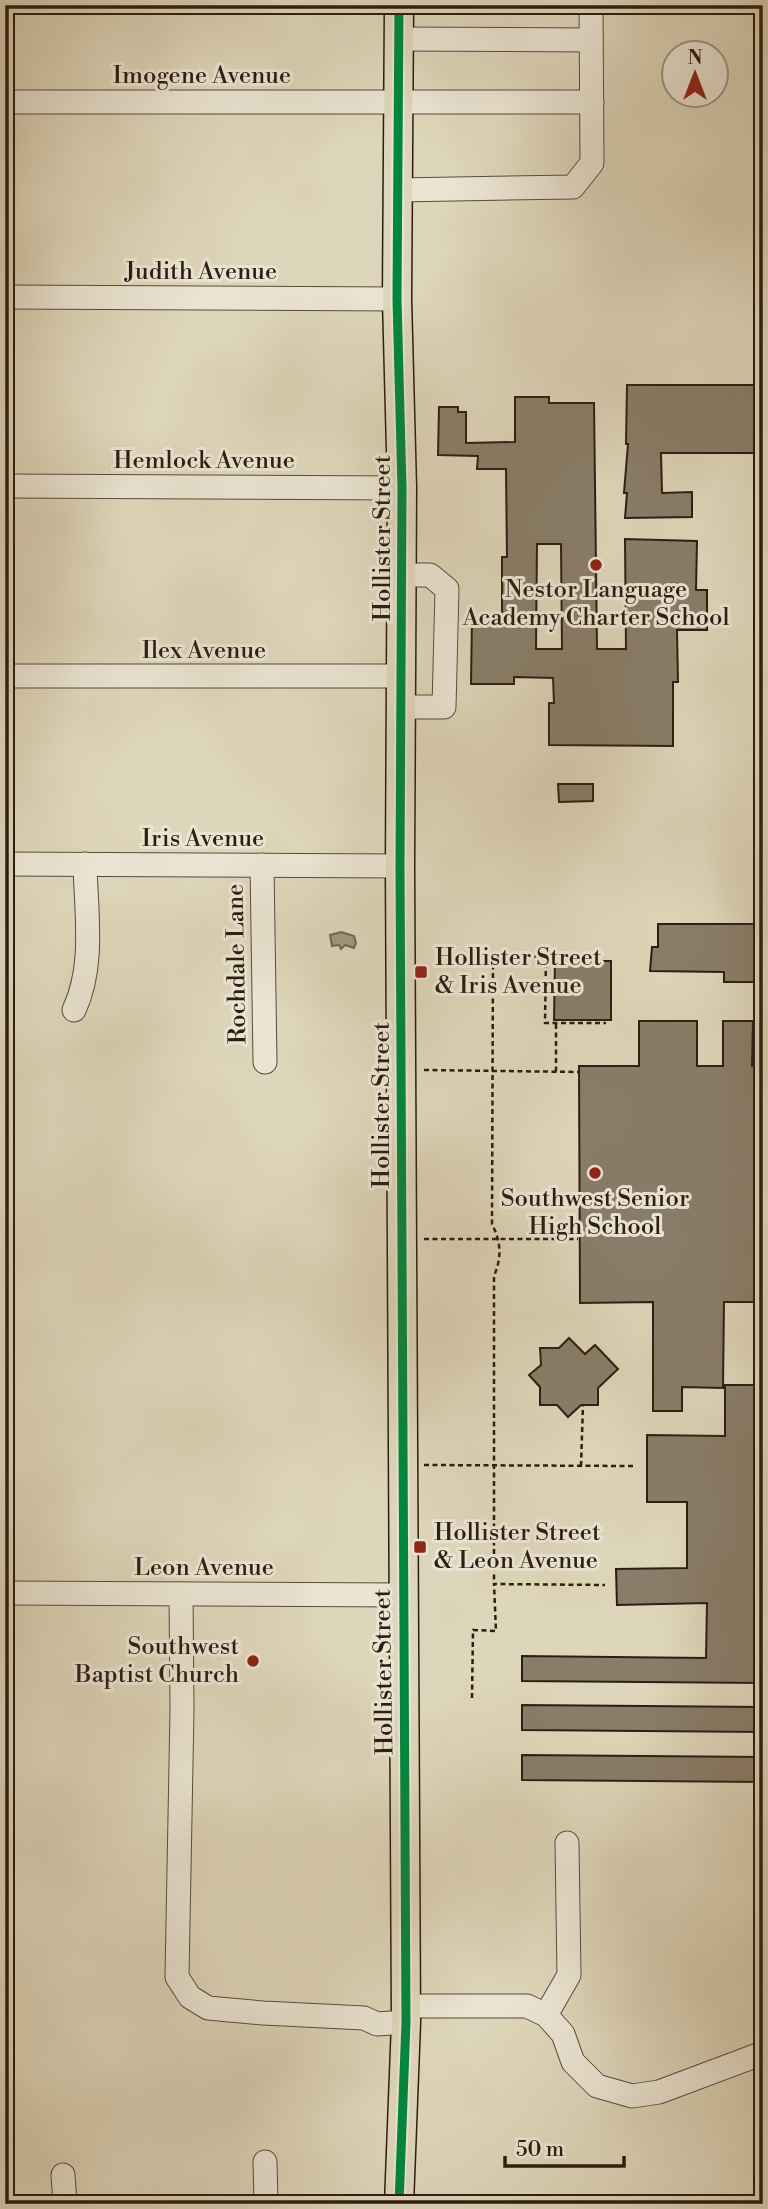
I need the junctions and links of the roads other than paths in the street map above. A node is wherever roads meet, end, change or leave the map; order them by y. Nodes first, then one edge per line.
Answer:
1 (399, 5) edge
2 (592, 5) edge
3 (399, 39) junction
4 (591, 40) junction
5 (5, 102) edge
6 (592, 102) junction
7 (399, 103) junction
8 (398, 190) junction
9 (5, 297) edge
10 (397, 299) junction
11 (5, 486) edge
12 (402, 488) junction
13 (402, 575) junction
14 (5, 676) edge
15 (403, 676) junction
16 (402, 707) junction
17 (5, 864) edge
18 (86, 864) junction
19 (262, 865) junction
20 (400, 866) junction
21 (74, 1010) dead end
22 (265, 1062) dead end
23 (5, 1593) edge
24 (187, 1594) junction
25 (402, 1595) junction
26 (196, 1767) dead end
27 (567, 1843) dead end
28 (406, 2014) junction
29 (546, 2015) junction
30 (763, 2053) edge
31 (265, 2162) dead end
32 (63, 2175) dead end
33 (65, 2204) edge
34 (266, 2204) edge
35 (399, 2204) edge

1 - 3 main road, Hollister Street
2 - 4 street
3 - 4 street
3 - 7 main road, Hollister Street
4 - 6 street
5 - 7 street, Imogene Avenue
6 - 7 street, Imogene Avenue
6 - 8 street
7 - 8 main road, Hollister Street
8 - 10 main road, Hollister Street
9 - 10 street, Judith Avenue
10 - 12 main road, Hollister Street
11 - 12 street, Hemlock Avenue
12 - 13 main road, Hollister Street
13 - 15 main road, Hollister Street
13 - 16 street
14 - 15 street, Ilex Avenue
15 - 16 main road, Hollister Street
16 - 20 main road, Hollister Street
17 - 18 street, Iris Avenue
18 - 19 street, Iris Avenue
18 - 21 street
19 - 20 street, Iris Avenue
19 - 22 street, Rochdale Lane
20 - 25 main road, Hollister Street
23 - 24 street, Leon Avenue
24 - 25 street, Leon Avenue
24 - 26 street
24 - 28 street
25 - 28 main road, Hollister Street
27 - 29 street
28 - 29 street
28 - 35 main road, Hollister Street
29 - 30 street
31 - 34 street
32 - 33 street

